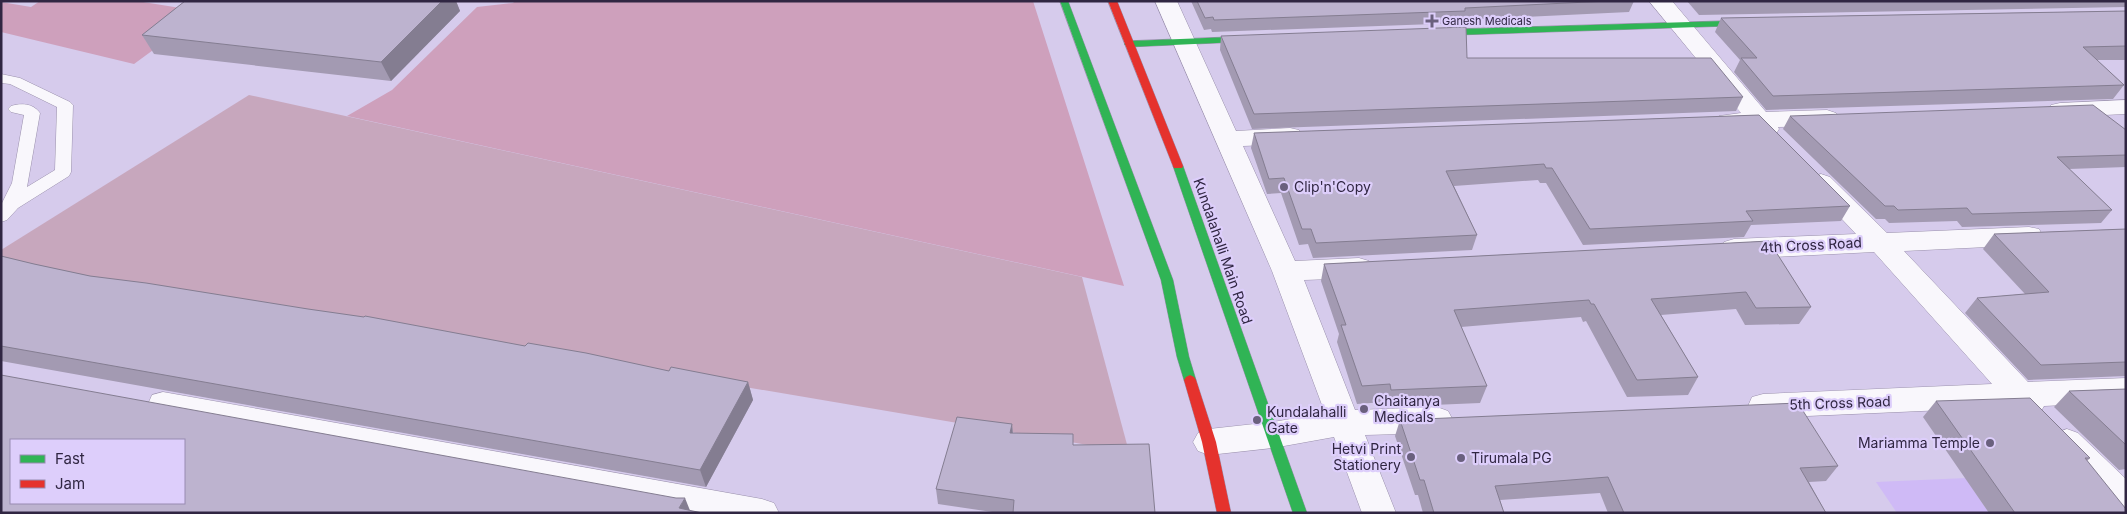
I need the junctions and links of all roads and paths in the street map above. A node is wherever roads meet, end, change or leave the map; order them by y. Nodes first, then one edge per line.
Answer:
1 (1064, 1) edge
2 (1112, 1) edge
3 (1166, 1) edge
4 (1660, 1) edge
5 (1768, 22) edge
6 (1679, 24) junction
7 (1412, 34) edge
8 (1273, 39) edge
9 (1184, 42) junction
10 (1129, 44) junction
11 (6, 83) edge
12 (2126, 107) edge
13 (16, 109) dead end
14 (2036, 110) edge
15 (1847, 117) edge
16 (1758, 120) junction
17 (1708, 122) edge
18 (1315, 136) edge
19 (1226, 139) junction
20 (1786, 148) edge
21 (1807, 169) edge
22 (6, 210) edge
23 (2057, 235) edge
24 (1879, 241) junction
25 (1711, 250) edge
26 (1385, 266) edge
27 (1286, 272) junction
28 (2126, 390) edge
29 (2021, 396) junction
30 (138, 400) edge
31 (1732, 408) edge
32 (1464, 418) edge
33 (1345, 423) junction
34 (1273, 435) junction
35 (1209, 442) junction
36 (2126, 501) edge
37 (762, 513) edge
38 (1224, 513) edge
39 (1300, 513) edge
40 (1379, 513) edge

1 - 35 main road
2 - 10 main road, Kundalahalli Main Road
3 - 9 street
4 - 6 street
5 - 6 main road
6 - 7 main road
6 - 16 street
8 - 9 main road
9 - 10 main road
9 - 19 street
10 - 34 main road, Kundalahalli Main Road
11 - 22 lane
12 - 14 street
13 - 22 lane
15 - 16 street
16 - 17 street
16 - 20 street
18 - 19 street
19 - 27 street
21 - 24 street
23 - 24 street, 4th Cross Road
24 - 25 street, 4th Cross Road
24 - 29 street
26 - 27 street
27 - 33 street
28 - 29 street, 5th Cross Road
29 - 31 street, 5th Cross Road
29 - 36 street
30 - 37 street
32 - 33 street
33 - 34 street
33 - 40 street
34 - 35 street
34 - 39 main road, Kundalahalli Main Road
35 - 38 main road

